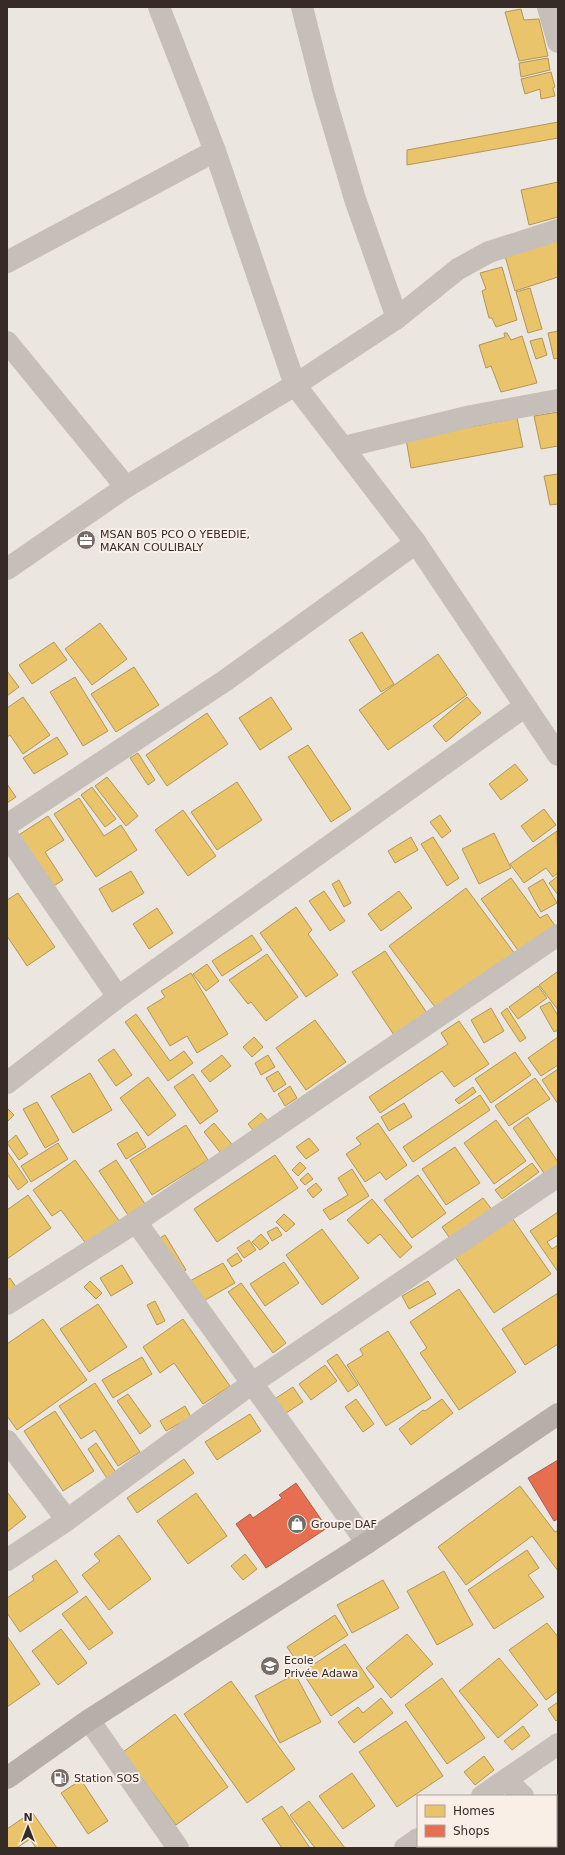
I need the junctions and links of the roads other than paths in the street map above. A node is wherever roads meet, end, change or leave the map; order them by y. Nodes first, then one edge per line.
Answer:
1 (159, 7) edge
2 (302, 7) edge
3 (548, 7) edge
4 (558, 42) edge
5 (215, 151) junction
6 (558, 230) edge
7 (7, 262) edge
8 (397, 318) junction
9 (7, 342) edge
10 (296, 385) junction
11 (558, 400) edge
12 (344, 447) junction
13 (126, 487) junction
14 (416, 543) junction
15 (7, 569) edge
16 (524, 707) junction
17 (558, 755) edge
18 (7, 825) edge
19 (7, 834) edge
20 (558, 935) edge
21 (118, 997) junction
22 (7, 1083) edge
23 (558, 1176) edge
24 (136, 1222) junction
25 (7, 1304) edge
26 (251, 1384) junction
27 (558, 1414) edge
28 (7, 1441) edge
29 (67, 1520) junction
30 (367, 1543) junction
31 (7, 1560) edge
32 (89, 1720) junction
33 (558, 1744) edge
34 (7, 1778) edge
35 (506, 1780) junction
36 (484, 1795) edge
37 (522, 1795) edge
38 (417, 1841) edge
39 (178, 1848) edge
40 (405, 1848) edge

1 - 5 street
2 - 8 street
3 - 4 street
5 - 7 street
5 - 10 street
6 - 8 street
8 - 10 street
9 - 13 street
10 - 12 street
10 - 13 street
11 - 12 street
12 - 14 street
13 - 15 street
14 - 16 street
14 - 18 street
16 - 17 street
16 - 21 street
19 - 21 street
20 - 24 street
21 - 22 street
23 - 26 street
24 - 25 street
24 - 26 street
26 - 29 street
26 - 30 street
27 - 30 main road
28 - 29 street
29 - 31 street
30 - 32 main road
32 - 34 main road
32 - 39 street
33 - 35 street
35 - 36 street
35 - 37 street
38 - 40 street

